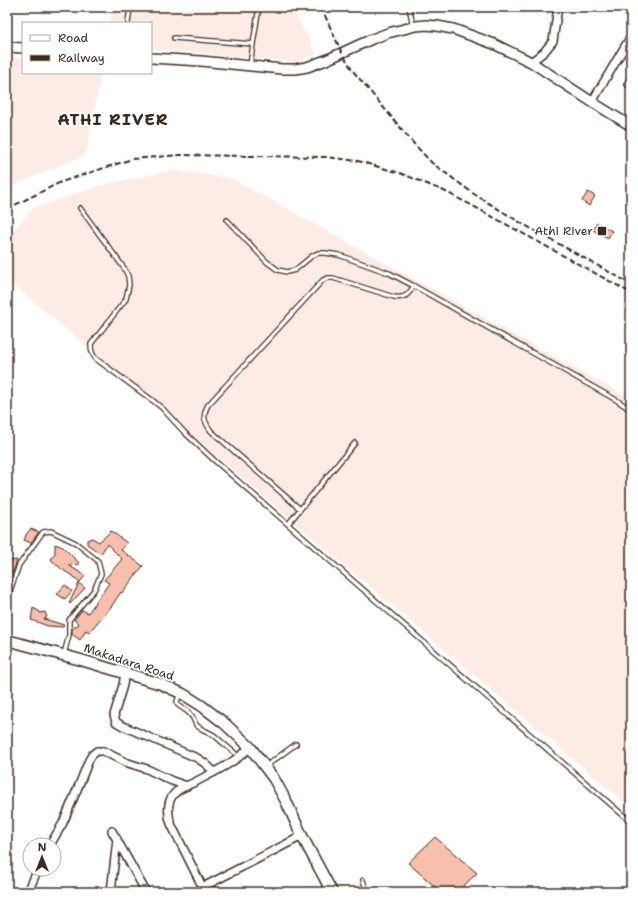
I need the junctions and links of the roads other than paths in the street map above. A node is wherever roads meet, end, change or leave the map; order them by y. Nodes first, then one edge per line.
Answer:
1 (130, 7) edge
2 (259, 7) edge
3 (409, 7) edge
4 (558, 7) edge
5 (128, 22) edge
6 (413, 26) junction
7 (631, 36) edge
8 (174, 38) dead end
9 (253, 44) junction
10 (7, 47) edge
11 (22, 48) edge
12 (152, 58) edge
13 (531, 62) junction
14 (250, 66) junction
15 (592, 102) junction
16 (631, 126) edge
17 (80, 208) dead end
18 (227, 220) dead end
19 (414, 286) junction
20 (631, 410) edge
21 (355, 443) dead end
22 (300, 509) junction
23 (288, 524) junction
24 (7, 606) edge
25 (7, 640) edge
26 (63, 655) junction
27 (125, 673) junction
28 (181, 693) junction
29 (296, 744) dead end
30 (250, 747) junction
31 (235, 753) dead end
32 (265, 766) junction
33 (214, 772) junction
34 (187, 786) junction
35 (631, 822) edge
36 (112, 831) dead end
37 (302, 836) junction
38 (55, 837) edge
39 (117, 839) junction
40 (35, 877) edge
41 (363, 880) dead end
42 (204, 890) edge
43 (28, 892) edge
44 (111, 892) edge
45 (146, 892) edge
46 (332, 892) edge
47 (367, 892) edge

1 - 5 lane
2 - 9 lane
3 - 6 lane
4 - 13 street
6 - 13 street
6 - 14 street
7 - 15 street
8 - 9 lane
9 - 14 lane
10 - 11 street
12 - 14 street
13 - 15 street
15 - 16 street
17 - 23 lane
18 - 19 lane
19 - 20 lane
19 - 22 lane
21 - 22 lane
22 - 23 lane
23 - 35 lane
24 - 26 lane
25 - 26 main road, Makadara Road
26 - 27 main road, Makadara Road
27 - 28 main road, Makadara Road
27 - 33 street
28 - 30 main road, Makadara Road
28 - 31 lane
29 - 32 lane
30 - 32 main road, Makadara Road
30 - 33 street
32 - 37 main road, Makadara Road
33 - 34 street
34 - 38 street
34 - 42 street
36 - 39 street
37 - 42 street
37 - 46 main road, Makadara Road
39 - 44 street
39 - 45 street
40 - 43 street
41 - 47 lane

